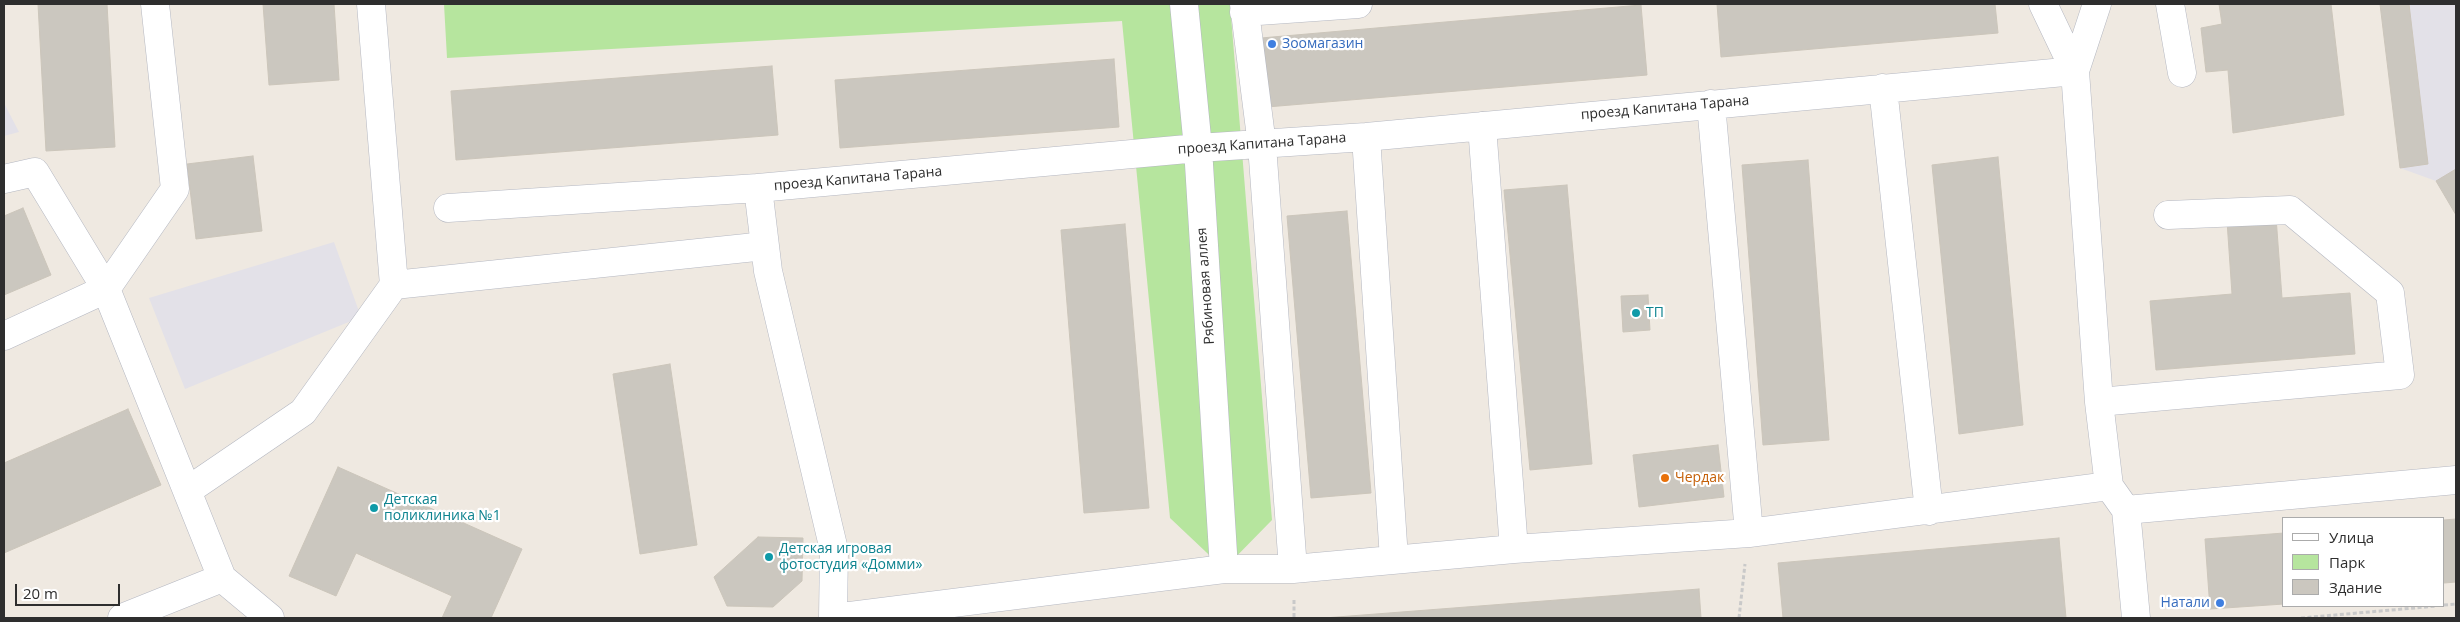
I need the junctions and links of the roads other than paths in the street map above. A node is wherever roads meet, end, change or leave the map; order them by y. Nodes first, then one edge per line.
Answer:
1 (155, 4) edge
2 (371, 4) edge
3 (1184, 4) edge
4 (1363, 4) edge
5 (2043, 4) edge
6 (2097, 4) edge
7 (2170, 4) edge
8 (1244, 8) edge
9 (2075, 71) junction
10 (2182, 73) dead end
11 (1883, 88) junction
12 (1711, 104) junction
13 (1482, 126) junction
14 (1366, 137) junction
15 (1262, 145) junction
16 (1198, 148) junction
17 (4, 179) edge
18 (758, 188) junction
19 (448, 208) dead end
20 (2168, 215) dead end
21 (765, 246) junction
22 (394, 285) junction
23 (106, 289) junction
24 (4, 336) edge
25 (2099, 402) junction
26 (2456, 480) edge
27 (2109, 486) junction
28 (187, 491) junction
29 (2126, 510) junction
30 (1929, 511) junction
31 (1749, 533) junction
32 (1514, 549) junction
33 (1394, 559) junction
34 (1224, 569) junction
35 (1293, 569) junction
36 (222, 578) junction
37 (122, 618) edge
38 (270, 618) edge
39 (833, 618) edge
40 (2136, 618) edge

1 - 23 street
2 - 22 street
3 - 16 street, Рябиновая аллея
4 - 8 street
5 - 9 street
6 - 9 street
7 - 10 street
8 - 15 street
9 - 11 street, проезд Капитана Тарана
9 - 25 street
11 - 12 street, проезд Капитана Тарана
11 - 30 street
12 - 13 street, проезд Капитана Тарана
12 - 31 street
13 - 14 street, проезд Капитана Тарана
13 - 32 street
14 - 15 street, проезд Капитана Тарана
14 - 33 street
15 - 16 street, проезд Капитана Тарана
15 - 35 street
16 - 18 street, проезд Капитана Тарана
16 - 34 street, Рябиновая аллея
17 - 23 street
18 - 19 street, проезд Капитана Тарана
18 - 21 street
20 - 25 street
21 - 22 street
21 - 39 street
22 - 28 street
23 - 24 street
23 - 28 street
25 - 27 street
26 - 29 street
27 - 29 street
27 - 30 street
28 - 36 street
29 - 40 street
30 - 31 street
31 - 32 street
32 - 33 street
33 - 35 street
34 - 35 street
34 - 39 street
36 - 37 street
36 - 38 street

